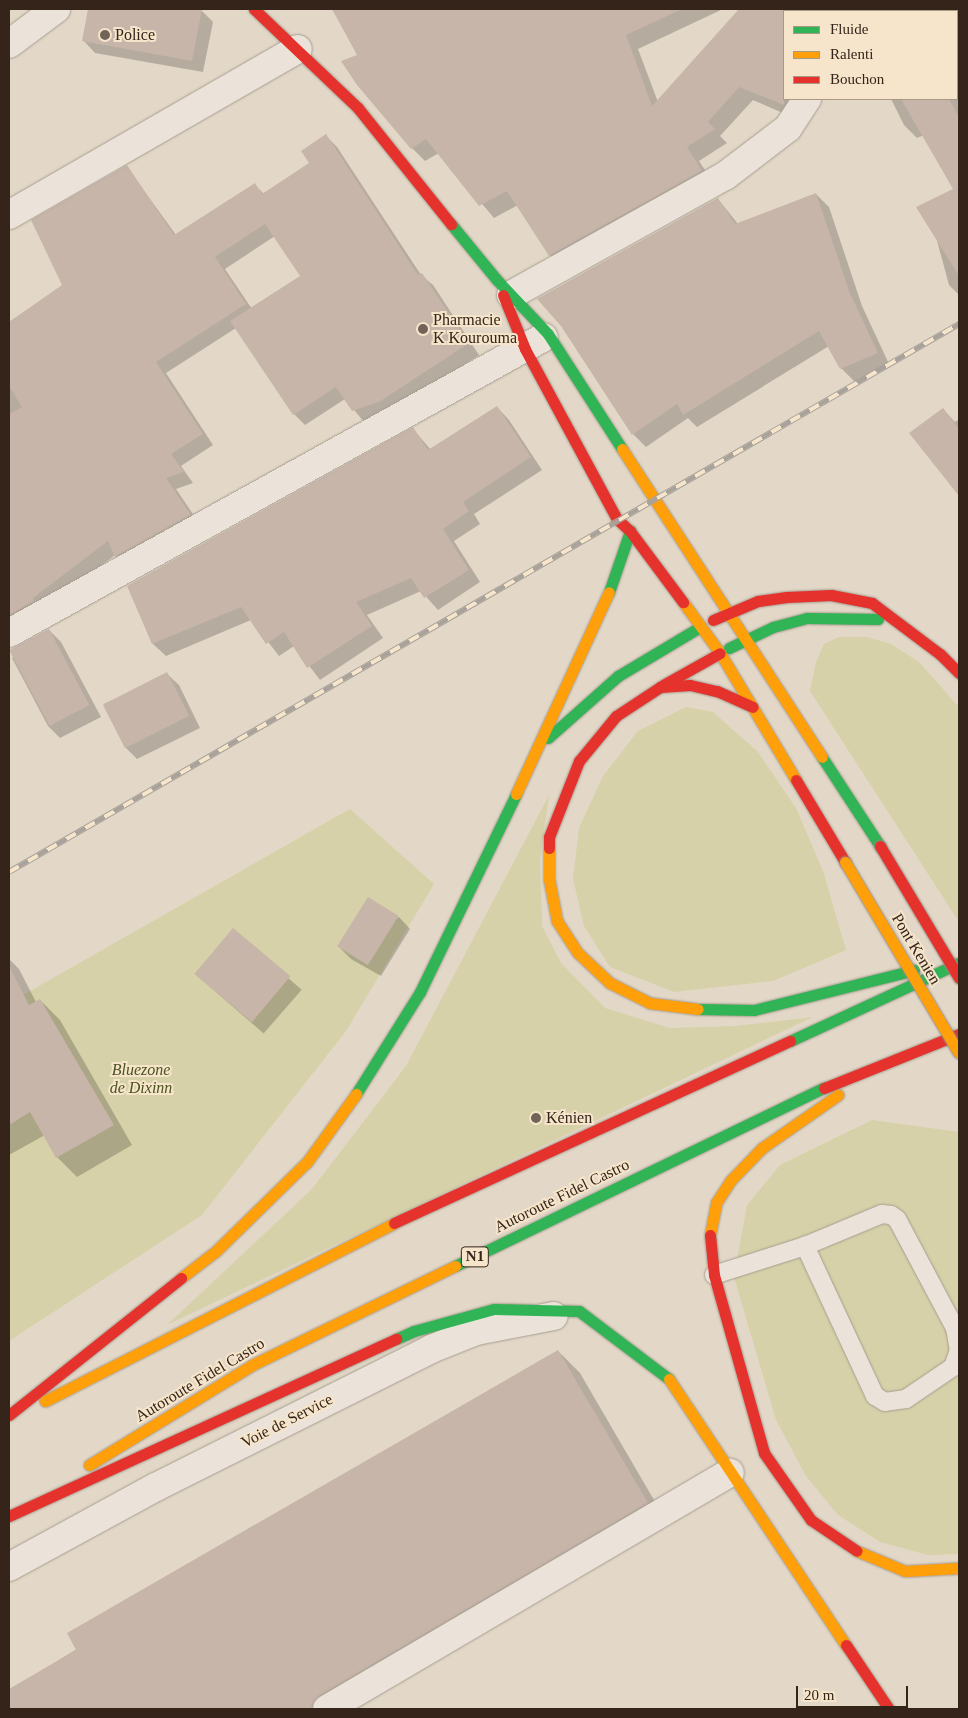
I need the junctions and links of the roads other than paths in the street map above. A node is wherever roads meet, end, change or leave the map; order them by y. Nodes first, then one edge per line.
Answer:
1 (56, 9) edge
2 (254, 9) edge
3 (9, 44) edge
4 (298, 49) junction
5 (806, 100) edge
6 (9, 215) edge
7 (504, 287) junction
8 (548, 334) junction
9 (524, 349) junction
10 (630, 531) junction
11 (730, 612) junction
12 (894, 621) junction
13 (700, 627) junction
14 (9, 633) edge
15 (746, 639) junction
16 (720, 653) junction
17 (959, 673) edge
18 (660, 687) junction
19 (753, 707) junction
20 (539, 746) junction
21 (959, 959) edge
22 (959, 963) edge
23 (959, 978) edge
24 (959, 1034) edge
25 (959, 1053) edge
26 (878, 1067) junction
27 (805, 1246) junction
28 (714, 1275) junction
29 (579, 1311) junction
30 (9, 1415) edge
31 (9, 1420) edge
32 (730, 1472) junction
33 (9, 1516) edge
34 (9, 1567) edge
35 (959, 1568) edge
36 (327, 1709) edge
37 (889, 1709) edge

1 - 3 street
2 - 4 main road
4 - 6 street
4 - 7 main road
5 - 7 street
7 - 8 main road, Pont Kenien
7 - 9 main road, Pont Kenien
8 - 9 street
8 - 11 main road, Pont Kenien
9 - 10 main road, Pont Kenien
9 - 14 street
10 - 13 main road, Pont Kenien
10 - 20 main road
11 - 12 main road
11 - 13 main road
11 - 15 main road, Pont Kenien
12 - 15 main road
12 - 17 main road
13 - 16 main road, Pont Kenien
13 - 20 main road
15 - 16 main road
15 - 23 main road, Pont Kenien, bridge
16 - 18 main road
16 - 19 main road, Pont Kenien
18 - 19 main road
18 - 21 main road
19 - 25 main road, Pont Kenien, bridge
20 - 30 main road
22 - 31 main road
24 - 26 main road, Autoroute Fidel Castro / N1
26 - 28 main road
26 - 33 main road, Autoroute Fidel Castro / N1
27 - 27 lane
27 - 28 lane
28 - 35 main road
29 - 32 main road
29 - 33 main road
29 - 34 street, Voie de Service
32 - 36 street
32 - 37 main road

